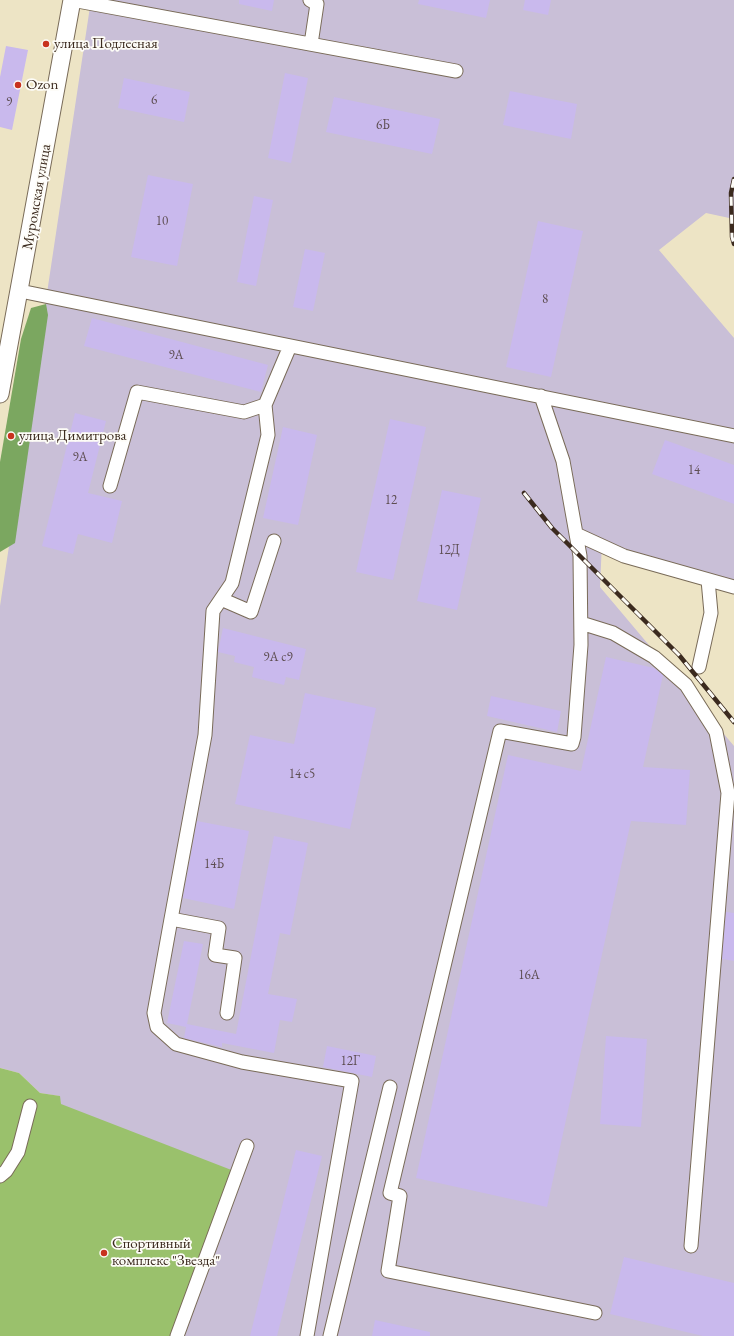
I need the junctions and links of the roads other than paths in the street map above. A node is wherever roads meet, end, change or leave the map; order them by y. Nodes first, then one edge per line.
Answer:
1 (72, 0) edge
2 (310, 0) edge
3 (311, 44) junction
4 (456, 71) dead end
5 (20, 292) junction
6 (290, 346) junction
7 (0, 394) edge
8 (541, 396) junction
9 (265, 405) junction
10 (734, 436) edge
11 (110, 486) dead end
12 (576, 534) junction
13 (274, 541) dead end
14 (708, 580) junction
15 (734, 587) edge
16 (221, 599) junction
17 (581, 623) junction
18 (700, 667) dead end
19 (171, 919) junction
20 (227, 1013) dead end
21 (390, 1087) dead end
22 (30, 1106) dead end
23 (247, 1146) dead end
24 (0, 1176) edge
25 (691, 1246) dead end
26 (595, 1313) dead end
27 (177, 1336) edge
28 (307, 1336) edge
29 (330, 1336) edge

1 - 3 street
1 - 5 main road, Муромская улица
2 - 3 street
3 - 4 street
5 - 6 street
5 - 7 main road, Муромская улица
6 - 8 street
6 - 9 street
8 - 10 street
8 - 12 street
9 - 11 street
9 - 16 street
12 - 14 street
12 - 17 street
13 - 16 street
14 - 15 street
14 - 18 street
16 - 19 street
17 - 25 street
17 - 26 street
19 - 20 street
19 - 28 street
21 - 29 street
22 - 24 street
23 - 27 street

